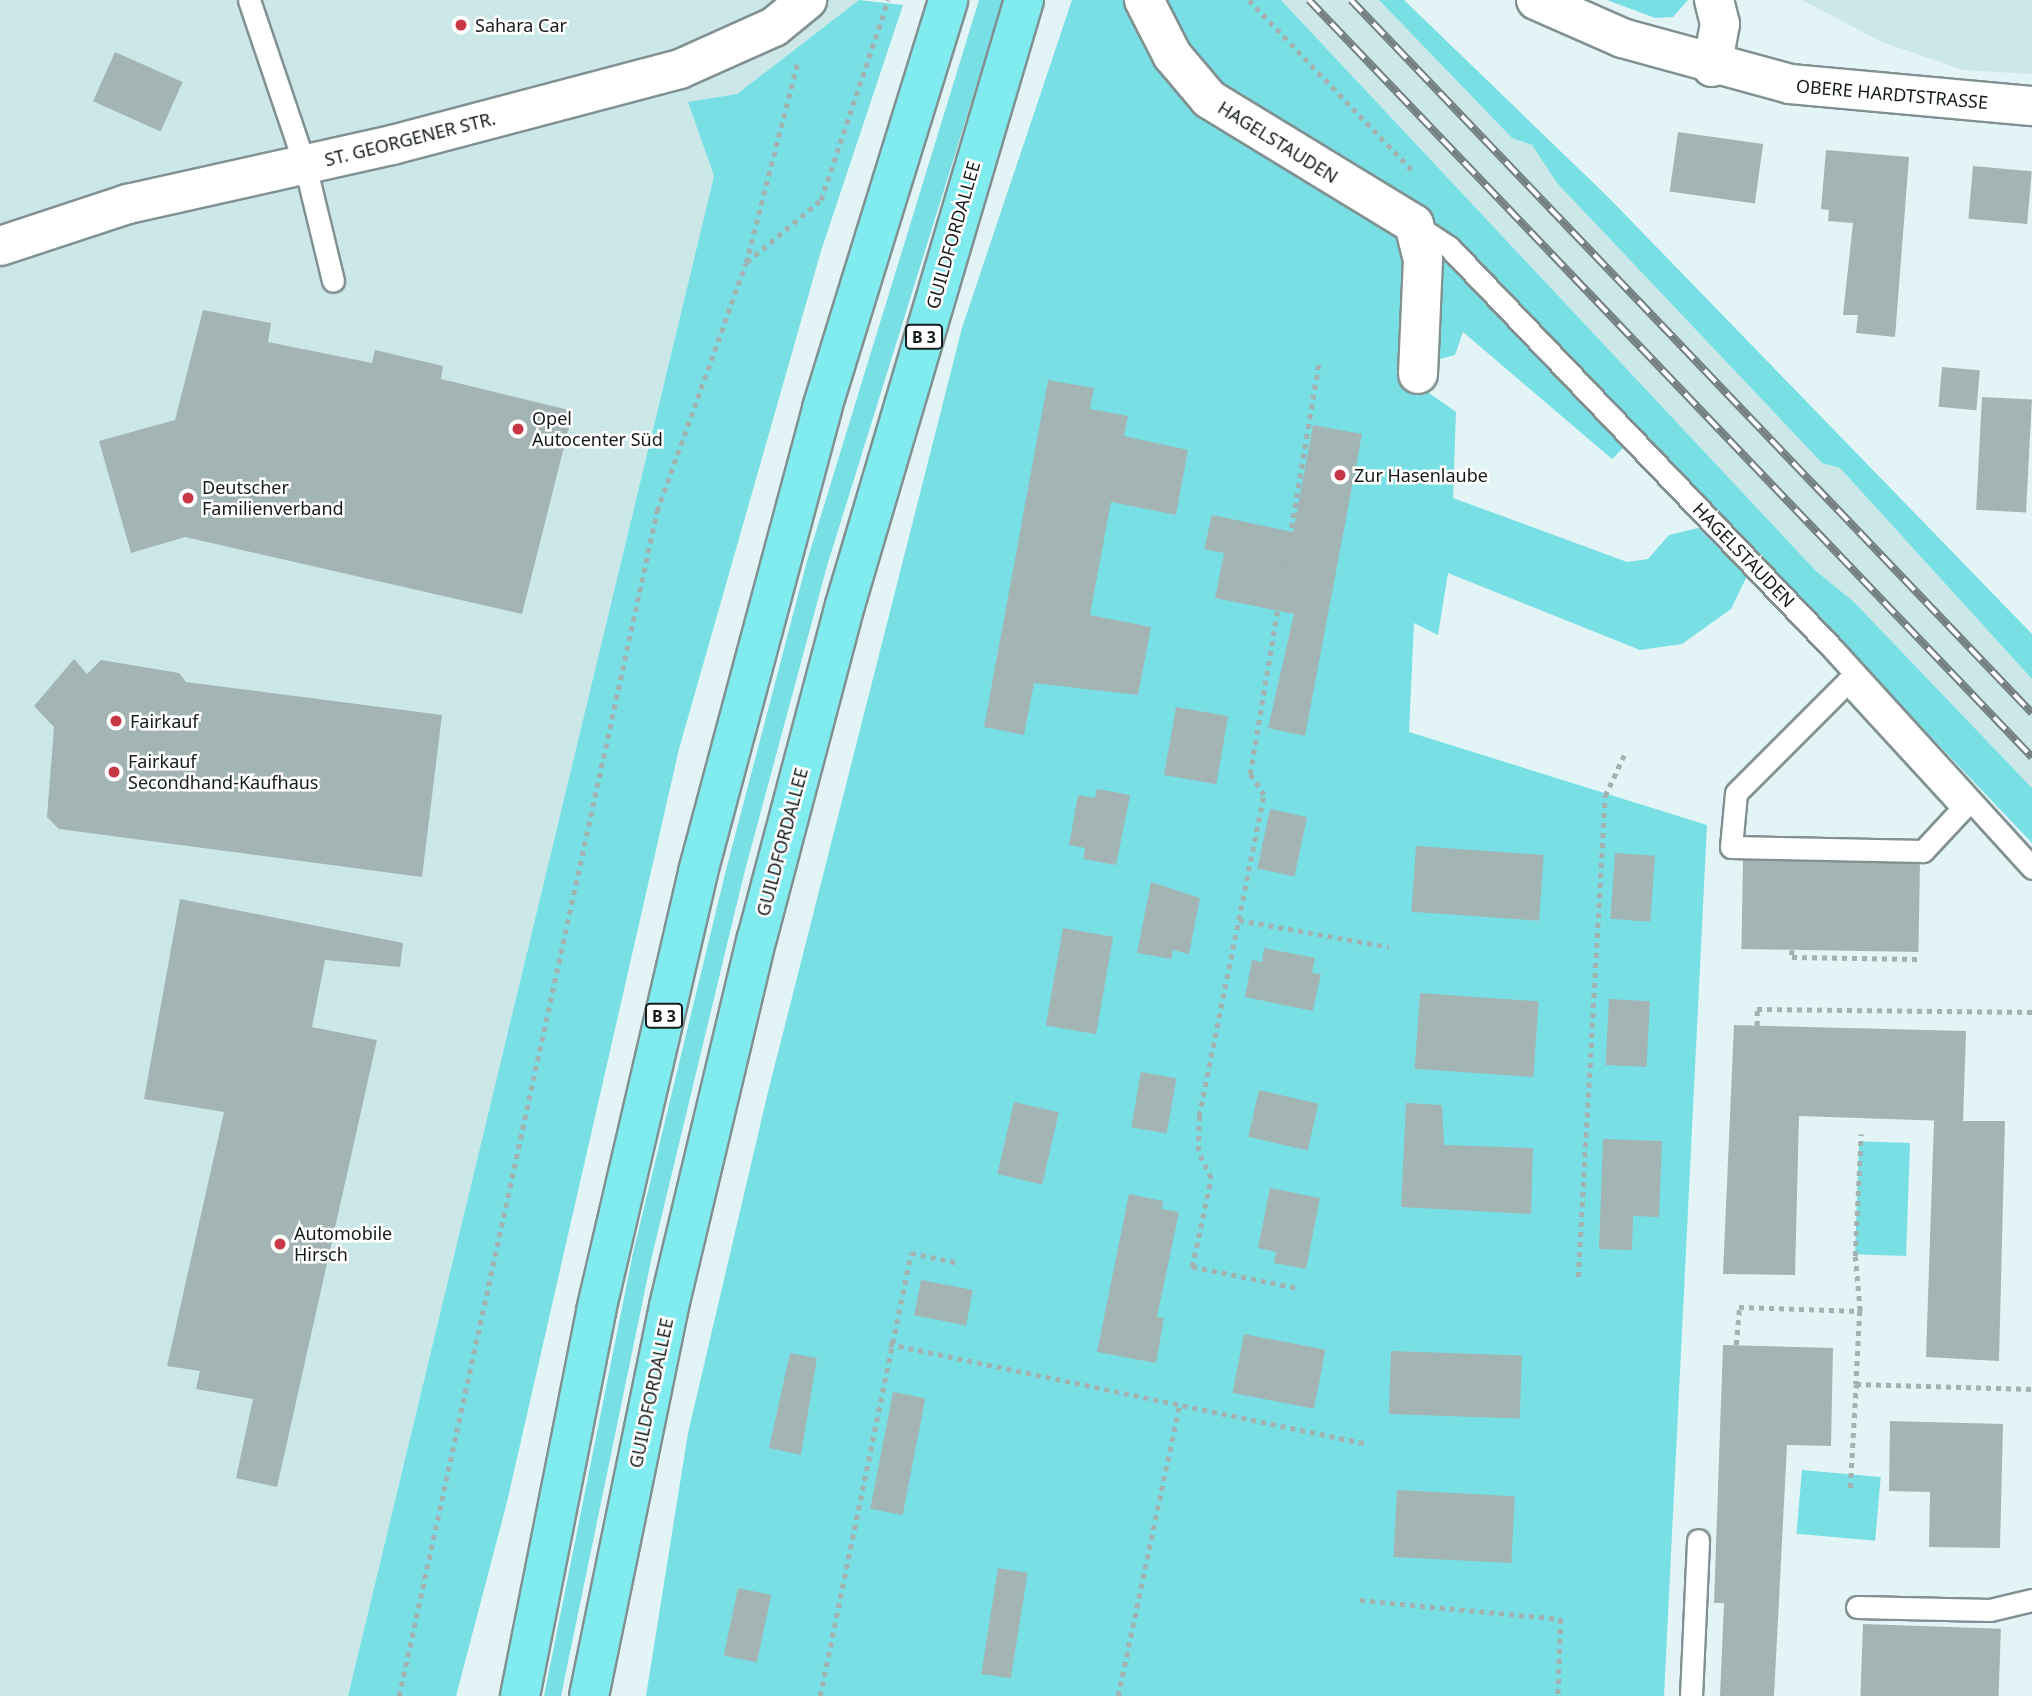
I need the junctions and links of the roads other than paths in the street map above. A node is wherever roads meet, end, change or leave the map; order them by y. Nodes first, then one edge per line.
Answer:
1 (249, 0) edge
2 (807, 0) edge
3 (948, 0) edge
4 (1024, 0) edge
5 (1144, 0) edge
6 (1536, 0) edge
7 (1714, 0) edge
8 (1712, 67) junction
9 (2032, 106) edge
10 (305, 164) junction
11 (1414, 224) junction
12 (0, 246) edge
13 (333, 281) dead end
14 (1418, 374) dead end
15 (1923, 851) joint
16 (2032, 869) edge
17 (1698, 1540) dead end
18 (2032, 1600) edge
19 (1857, 1607) dead end
20 (532, 1629) junction
21 (502, 1696) edge
22 (520, 1696) edge
23 (589, 1696) edge
24 (1691, 1696) edge

1 - 10 lane
2 - 10 street, ST. GEORGENER STR.
3 - 20 highway, B 3
4 - 23 highway, GUILDFORDALLEE / B 3
5 - 11 street, HAGELSTAUDEN
6 - 8 street, OBERE HARDTSTRASSE
7 - 8 street
8 - 9 street, OBERE HARDTSTRASSE
10 - 12 street, ST. GEORGENER STR.
10 - 13 lane
11 - 14 street
11 - 16 lane, HAGELSTAUDEN
15 - 15 lane
17 - 24 lane
18 - 19 lane
20 - 21 highway
20 - 22 highway, B 3

